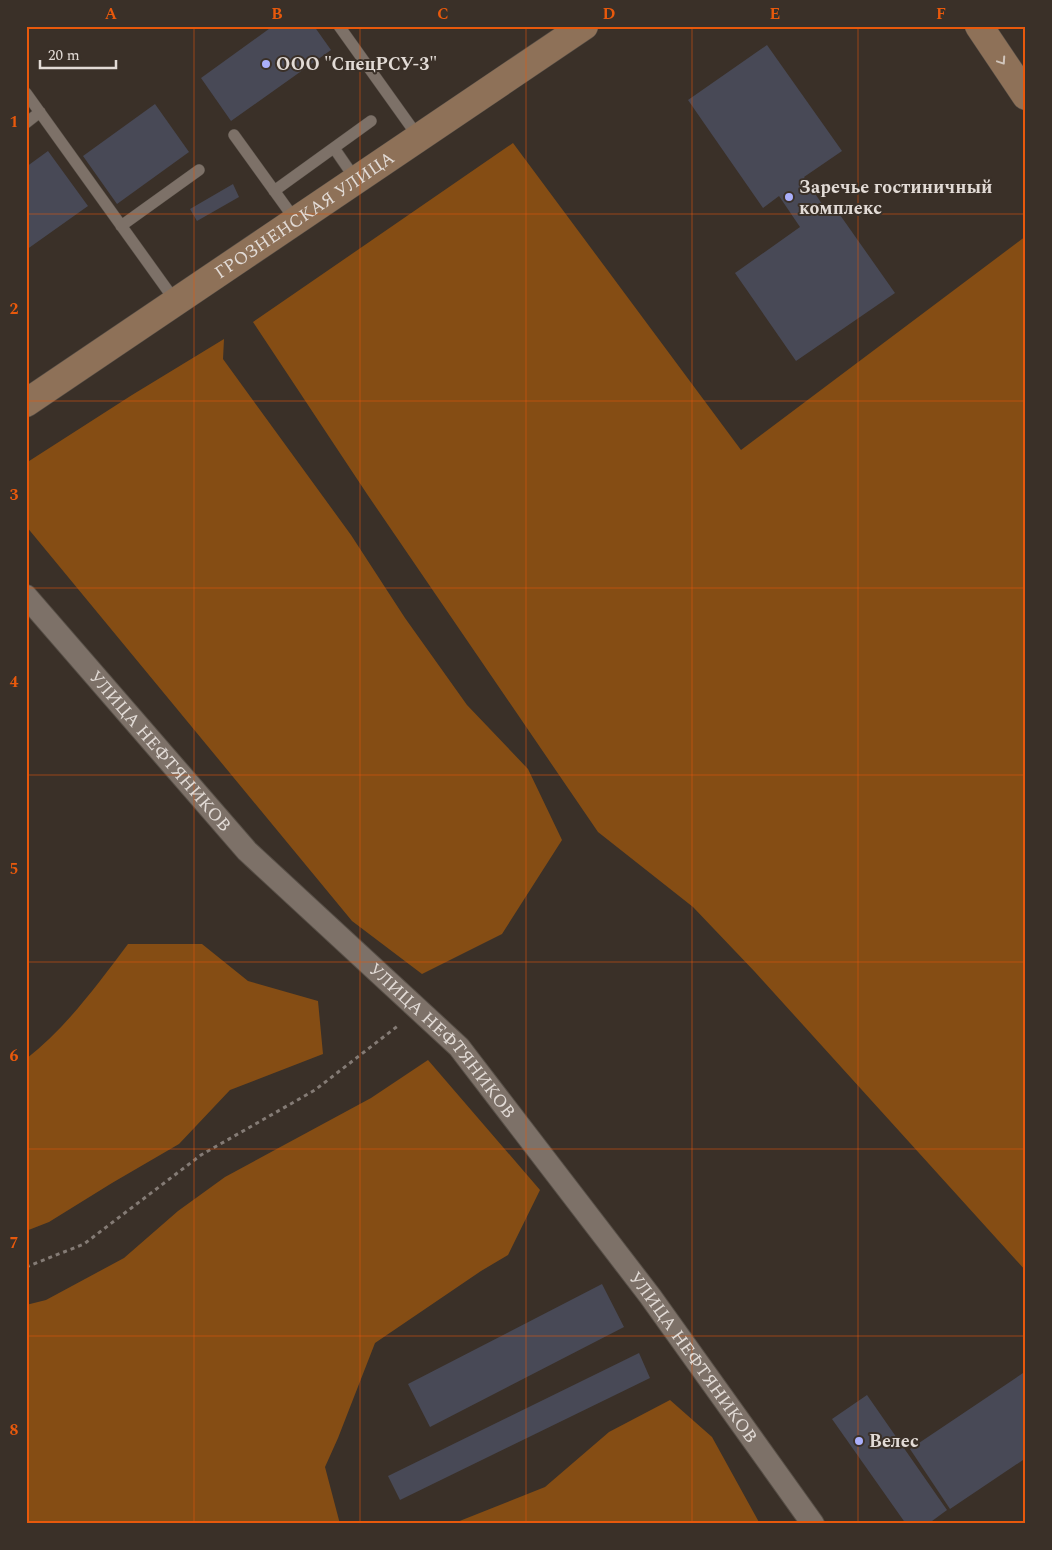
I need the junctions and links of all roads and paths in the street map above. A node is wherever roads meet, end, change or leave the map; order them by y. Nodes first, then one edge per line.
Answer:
1 (339, 26) edge
2 (979, 26) edge
3 (581, 27) edge
4 (26, 93) edge
5 (1026, 96) edge
6 (40, 112) junction
7 (371, 121) dead end
8 (26, 122) edge
9 (234, 135) dead end
10 (419, 138) junction
11 (334, 148) junction
12 (200, 170) dead end
13 (356, 180) junction
14 (274, 191) junction
15 (296, 221) junction
16 (121, 226) junction
17 (176, 302) junction
18 (26, 403) edge
19 (26, 596) edge
20 (419, 1010) junction
21 (26, 1267) edge
22 (813, 1524) edge

1 - 10 lane
2 -> 5 main road
3 - 10 main road, ГРОЗНЕНСКАЯ УЛИЦА
4 - 6 lane
6 - 8 lane
6 - 16 lane
7 - 11 lane
9 - 14 lane
10 - 13 main road, ГРОЗНЕНСКАЯ УЛИЦА
11 - 13 lane
11 - 14 lane
12 - 16 lane
13 - 15 main road, ГРОЗНЕНСКАЯ УЛИЦА
14 - 15 lane
15 - 17 main road, ГРОЗНЕНСКАЯ УЛИЦА
16 - 17 lane
17 - 18 main road, ГРОЗНЕНСКАЯ УЛИЦА
19 - 20 street, УЛИЦА НЕФТЯНИКОВ
20 - 21 path
20 - 22 street, УЛИЦА НЕФТЯНИКОВ

